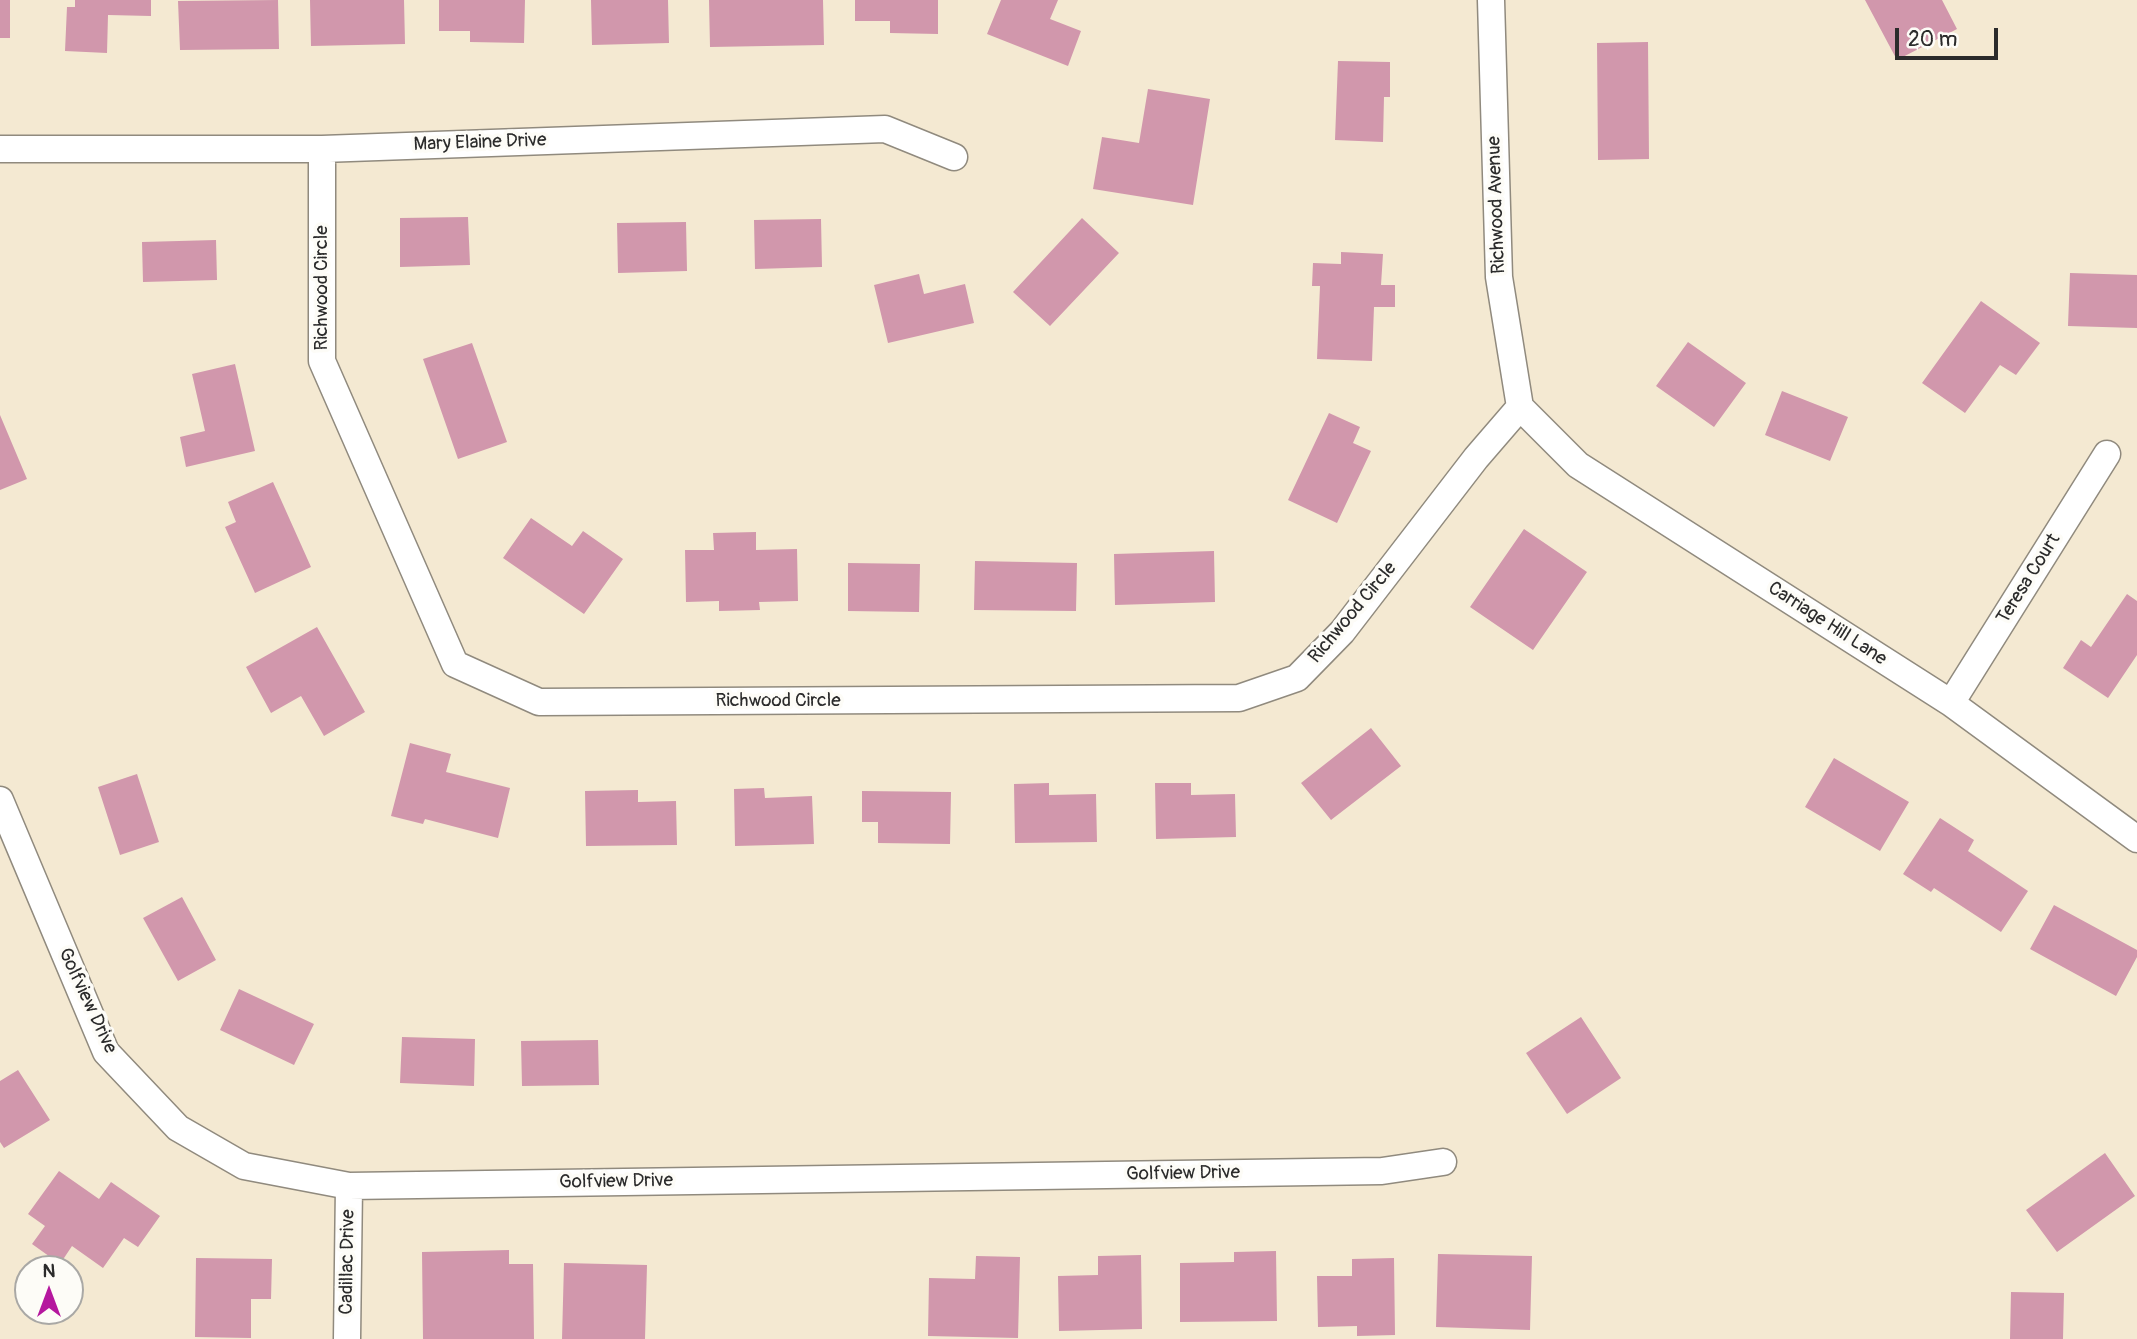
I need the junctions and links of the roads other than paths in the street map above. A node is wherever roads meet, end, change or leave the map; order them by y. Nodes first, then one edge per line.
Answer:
1 (1491, 0) edge
2 (0, 149) edge
3 (322, 149) junction
4 (954, 157) dead end
5 (1520, 407) junction
6 (2106, 454) dead end
7 (1951, 703) junction
8 (0, 800) edge
9 (2137, 839) edge
10 (1443, 1162) dead end
11 (349, 1186) junction
12 (347, 1339) edge

1 - 5 street, Richwood Avenue
2 - 3 street, Mary Elaine Drive
3 - 4 street, Mary Elaine Drive
3 - 5 street, Richwood Circle
5 - 7 street, Carriage Hill Lane
6 - 7 street, Teresa Court
7 - 9 street, Carriage Hill Lane
8 - 11 street, Golfview Drive
10 - 11 street, Golfview Drive
11 - 12 street, Cadillac Drive

